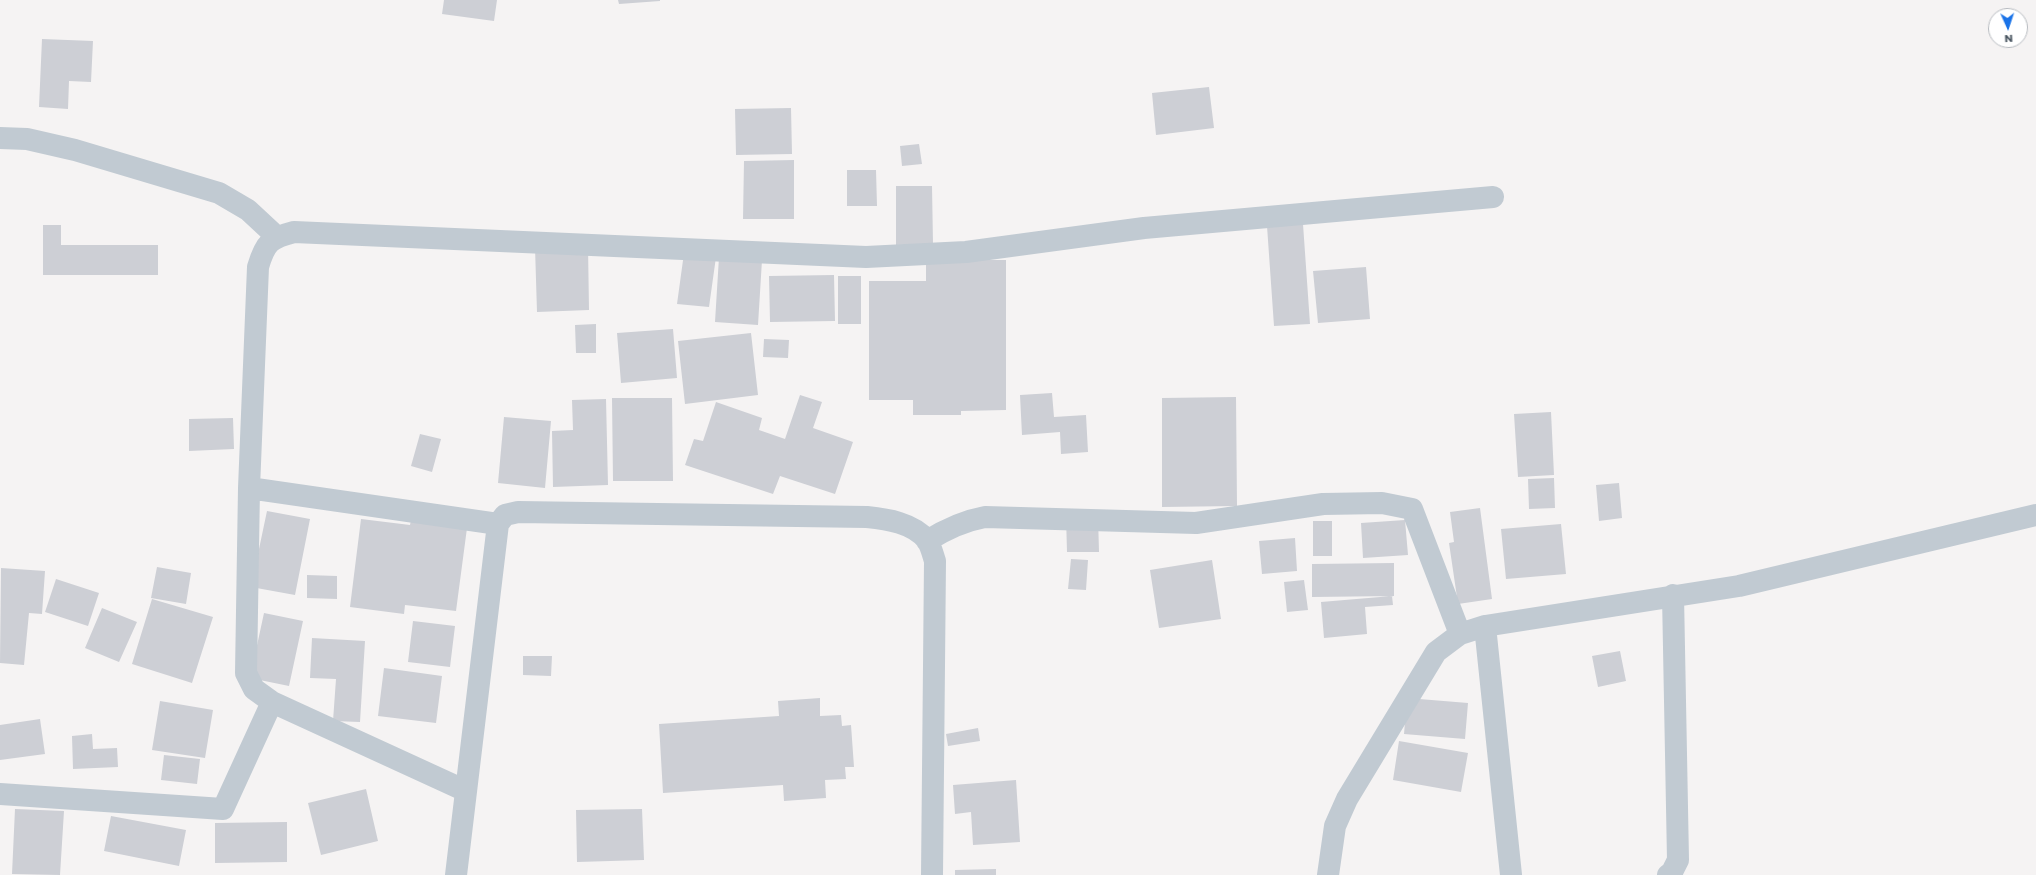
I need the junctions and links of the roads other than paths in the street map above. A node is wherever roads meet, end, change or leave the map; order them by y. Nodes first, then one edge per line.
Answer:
1 (0, 138) edge
2 (1493, 197) dead end
3 (276, 236) junction
4 (249, 488) junction
5 (2036, 516) edge
6 (498, 524) junction
7 (927, 541) junction
8 (1673, 595) junction
9 (1485, 626) junction
10 (1460, 634) junction
11 (272, 702) junction
12 (466, 791) junction
13 (0, 794) edge
14 (456, 875) edge
15 (932, 875) edge
16 (1328, 875) edge
17 (1510, 875) edge
18 (1668, 875) edge

1 - 3 street
2 - 3 street
3 - 4 street
4 - 6 street
4 - 11 street
5 - 8 street
6 - 7 street
6 - 12 street
7 - 10 street
7 - 15 street
8 - 9 street
8 - 18 street
9 - 10 street
9 - 17 street
10 - 16 street
11 - 12 street
11 - 13 street
12 - 14 street

